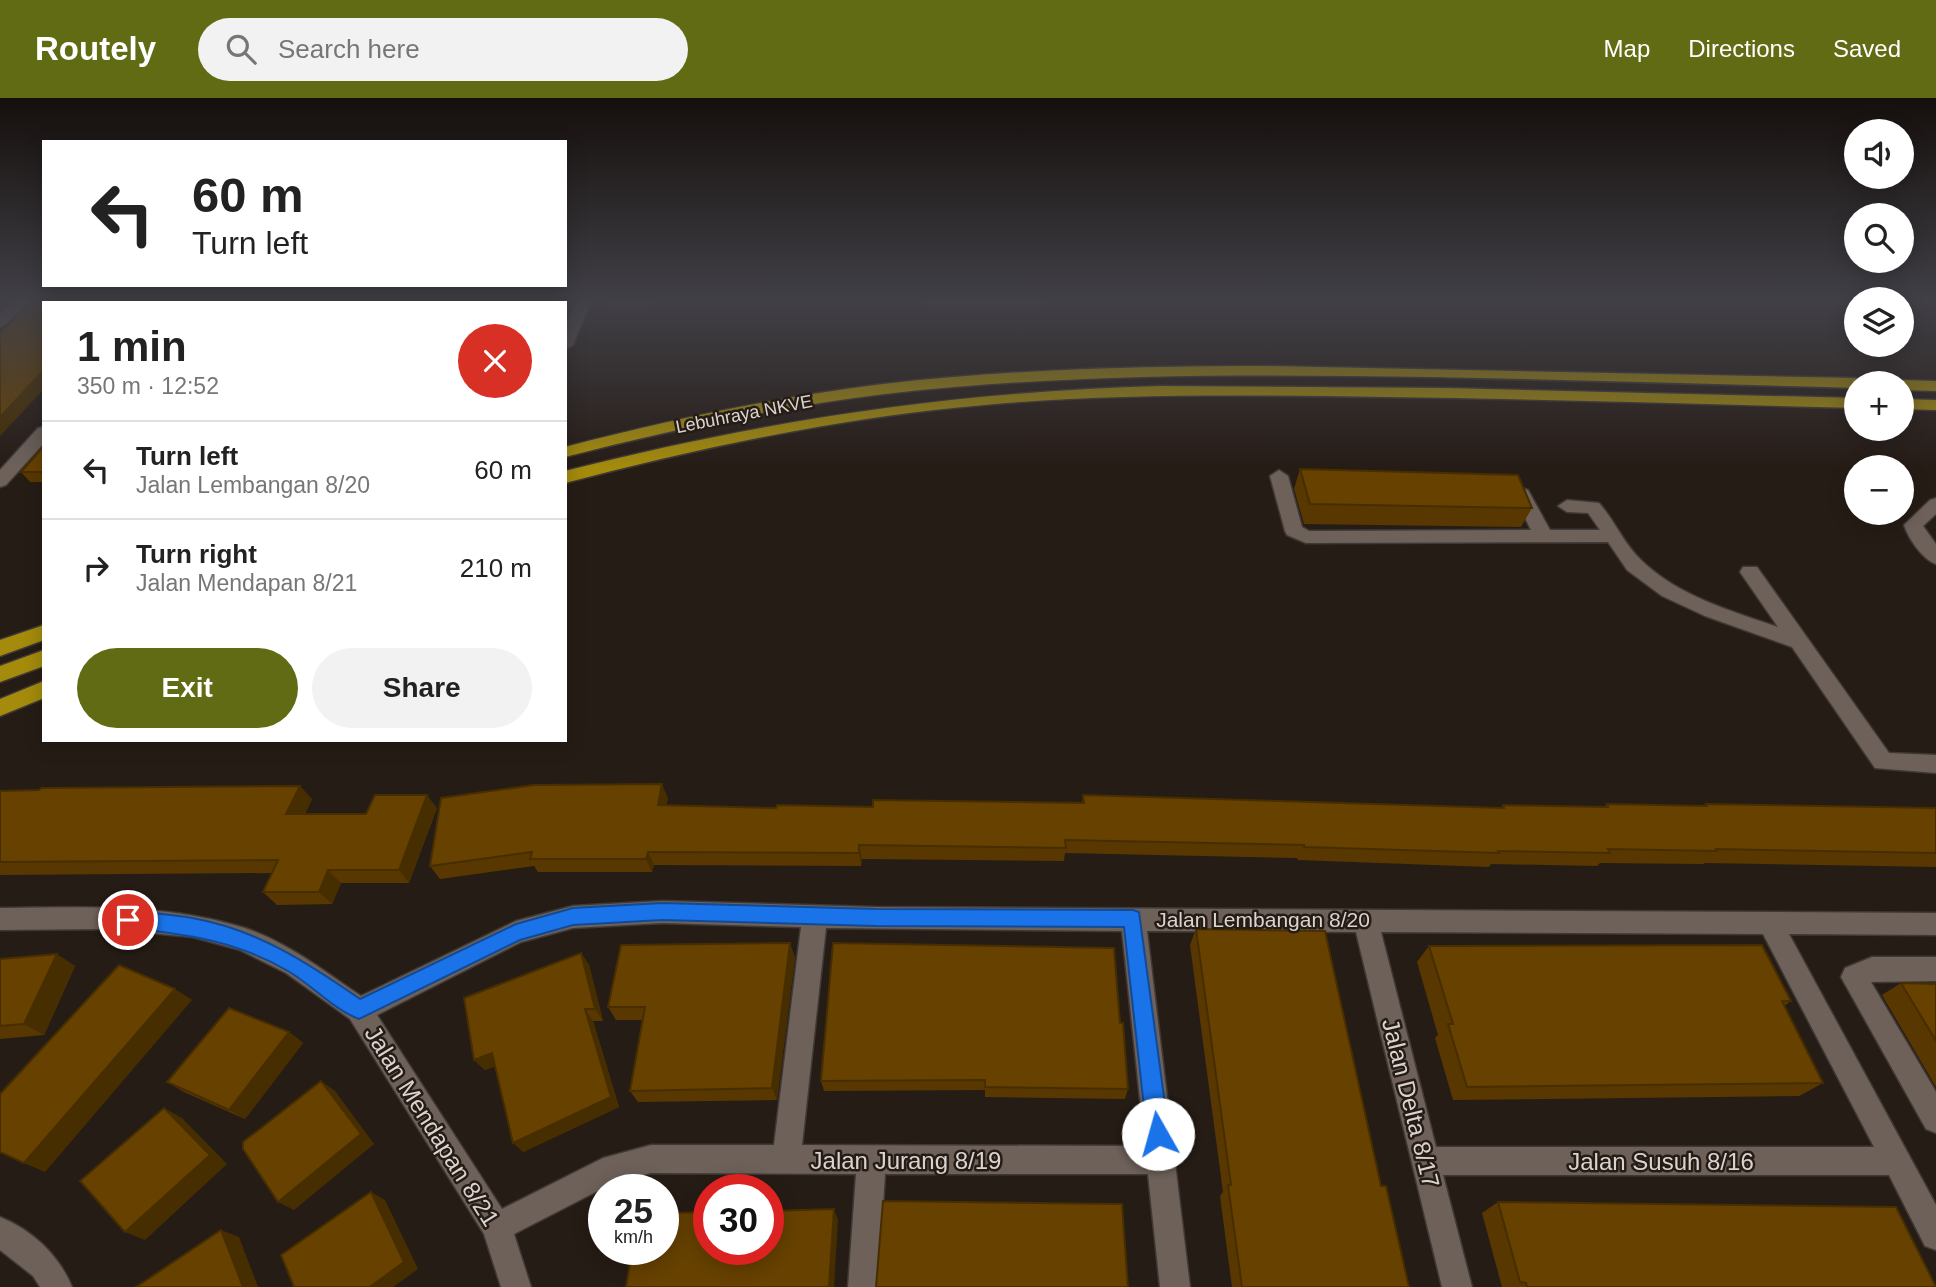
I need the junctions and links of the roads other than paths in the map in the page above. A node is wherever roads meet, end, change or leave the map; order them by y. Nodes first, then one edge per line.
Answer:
1 (1844, 383) edge
2 (1914, 385) edge
3 (1936, 386) edge
4 (1844, 403) edge
5 (1914, 404) edge
6 (1936, 405) edge
7 (760, 431) junction
8 (42, 434) edge
9 (567, 451) edge
10 (1279, 476) dead end
11 (567, 477) edge
12 (0, 481) edge
13 (567, 490) edge
14 (1522, 494) edge
15 (1936, 504) edge
16 (1567, 506) dead end
17 (1612, 536) junction
18 (1544, 537) junction
19 (1936, 556) edge
20 (1750, 572) dead end
21 (42, 633) edge
22 (1800, 642) junction
23 (4, 647) edge
24 (42, 659) edge
25 (0, 674) edge
26 (42, 690) edge
27 (0, 708) edge
28 (1936, 764) edge
29 (815, 916) junction
30 (1133, 918) junction
31 (0, 919) edge
32 (1365, 919) junction
33 (1769, 922) junction
34 (1936, 924) edge
35 (1936, 969) edge
36 (359, 1010) junction
37 (1936, 1119) edge
38 (786, 1160) junction
39 (871, 1160) junction
40 (1161, 1160) junction
41 (1426, 1161) junction
42 (1897, 1161) junction
43 (497, 1227) junction
44 (0, 1232) edge
45 (1936, 1235) edge
46 (57, 1287) edge
47 (516, 1287) edge
48 (863, 1287) edge
49 (1175, 1287) edge
50 (1457, 1287) edge

1 - 9 highway, Lebuhraya NKVE
2 - 3 highway
4 - 7 highway, Lebuhraya NKVE
5 - 6 highway
7 - 11 highway, Lebuhraya NKVE
7 - 13 highway
8 - 12 street
10 - 18 street
14 - 18 street
15 - 19 street
16 - 17 street
17 - 18 street
17 - 22 street
20 - 22 street
21 - 23 highway
22 - 28 street
24 - 25 highway
26 - 27 highway
29 - 30 street, Jalan Lembangan 8/20
29 - 36 street, Jalan Lembangan 8/20
29 - 38 street
30 - 32 street, Jalan Lembangan 8/20
30 - 40 street
31 - 36 street, Jalan Mendapan 8/21
32 - 33 street, Jalan Lembangan 8/20
32 - 41 street, Jalan Delta 8/17
33 - 34 street, Jalan Lembangan 8/20
33 - 42 street
35 - 37 street
36 - 43 street, Jalan Mendapan 8/21
38 - 39 street, Jalan Jurang 8/19
38 - 43 street, Jalan Jurang 8/19
39 - 40 street, Jalan Jurang 8/19
39 - 48 street
40 - 49 street
41 - 42 street, Jalan Susuh 8/16
41 - 50 street, Jalan Delta 8/17
42 - 45 street
43 - 47 street, Jalan Mendapan 8/21
44 - 46 street

